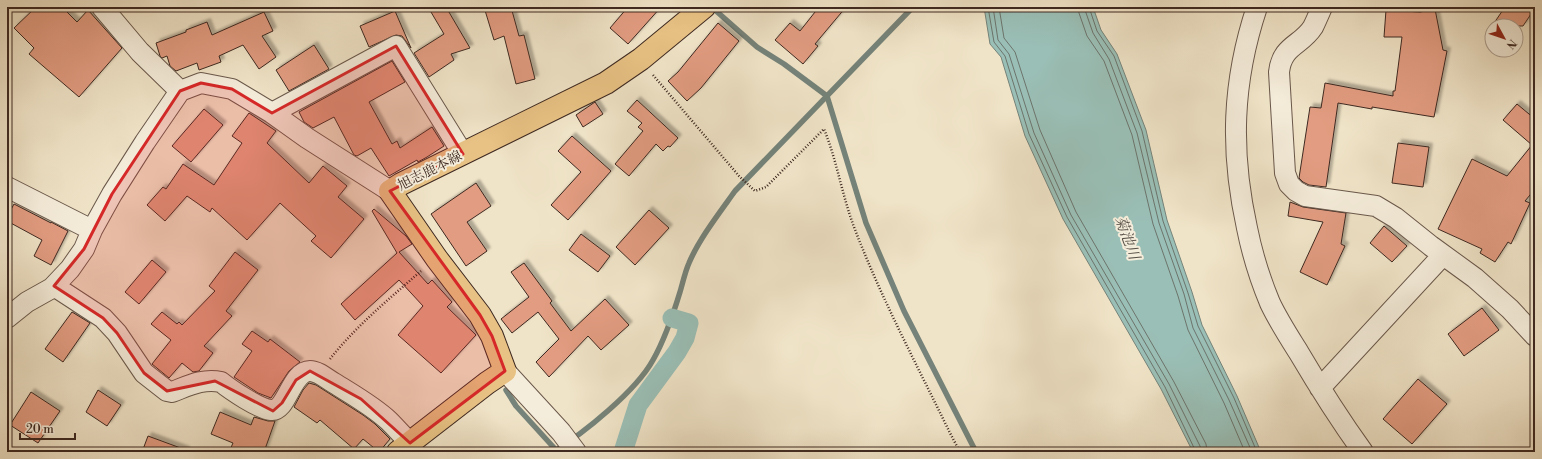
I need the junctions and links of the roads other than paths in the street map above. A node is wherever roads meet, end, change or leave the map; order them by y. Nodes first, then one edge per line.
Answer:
1 (102, 7) edge
2 (1257, 7) edge
3 (1322, 7) edge
4 (701, 8) edge
5 (180, 91) junction
6 (272, 113) junction
7 (463, 154) junction
8 (7, 187) edge
9 (390, 191) junction
10 (92, 230) junction
11 (1443, 255) junction
12 (54, 286) junction
13 (7, 318) edge
14 (1535, 336) edge
15 (505, 371) junction
16 (1320, 388) junction
17 (404, 448) edge
18 (576, 451) edge
19 (1363, 452) edge

1 - 5 street
2 - 16 street
3 - 11 street
4 - 7 main road, 旭志鹿本線
5 - 6 street
5 - 10 street
6 - 7 street
6 - 9 street
7 - 9 main road, 旭志鹿本線
8 - 10 street
9 - 15 main road, 旭志鹿本線
10 - 12 street
11 - 14 street
11 - 16 street
12 - 13 street
12 - 17 street
15 - 17 main road
15 - 18 street
16 - 19 street

